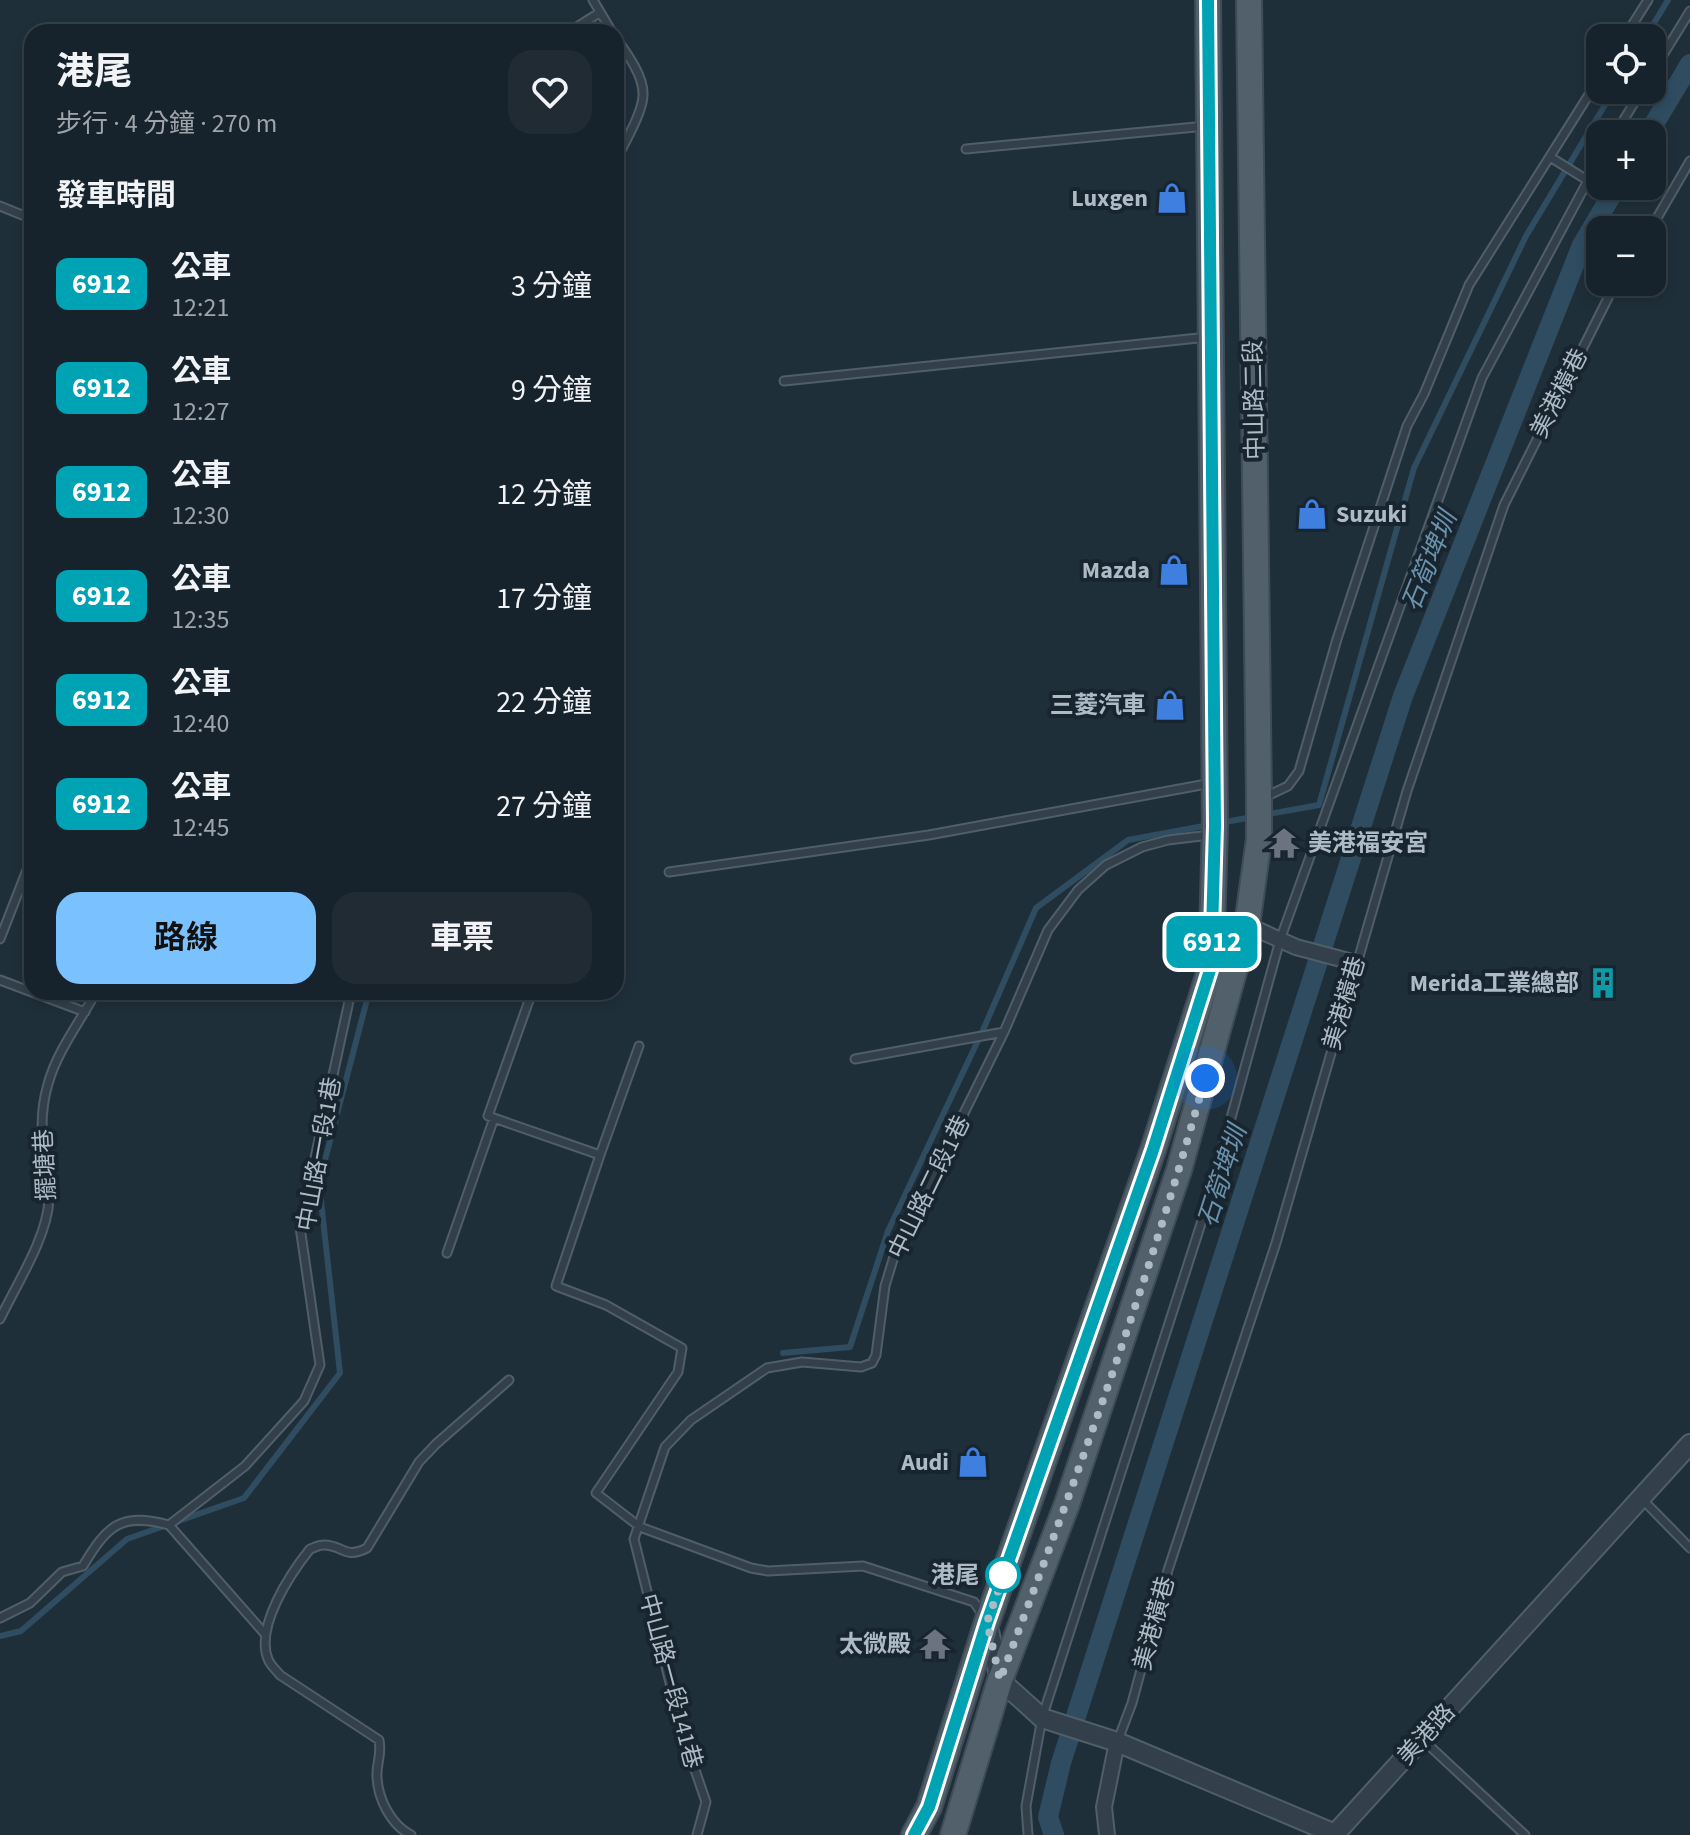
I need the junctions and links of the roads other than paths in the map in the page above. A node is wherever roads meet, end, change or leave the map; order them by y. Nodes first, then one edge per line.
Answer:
1 (593, 0) edge
2 (1208, 0) edge
3 (1249, 0) edge
4 (1648, 0) edge
5 (1690, 11) edge
6 (599, 13) junction
7 (582, 24) edge
8 (607, 24) edge
9 (1633, 24) edge
10 (624, 50) edge
11 (1666, 50) edge
12 (1586, 99) edge
13 (1207, 126) junction
14 (624, 143) edge
15 (966, 149) dead end
16 (1550, 157) junction
17 (1690, 161) edge
18 (1586, 179) edge
19 (1586, 182) edge
20 (0, 206) edge
21 (24, 216) edge
22 (1658, 216) edge
23 (1609, 296) edge
24 (1212, 337) junction
25 (784, 381) dead end
26 (1214, 783) junction
27 (1259, 799) junction
28 (1214, 830) junction
29 (669, 872) dead end
30 (24, 878) edge
31 (1247, 925) junction
32 (0, 939) edge
33 (1280, 940) junction
34 (1356, 963) junction
35 (0, 980) edge
36 (24, 989) edge
37 (53, 1000) edge
38 (92, 1000) edge
39 (349, 1000) edge
40 (529, 1000) edge
41 (85, 1012) junction
42 (1004, 1032) junction
43 (639, 1046) dead end
44 (855, 1059) dead end
45 (494, 1118) junction
46 (600, 1155) junction
47 (447, 1253) dead end
48 (0, 1319) edge
49 (509, 1380) dead end
50 (1690, 1444) edge
51 (1641, 1498) junction
52 (169, 1525) junction
53 (640, 1527) junction
54 (1690, 1548) edge
55 (0, 1618) edge
56 (987, 1622) junction
57 (265, 1634) junction
58 (1000, 1680) junction
59 (1049, 1720) junction
60 (1422, 1739) junction
61 (1117, 1742) junction
62 (1334, 1834) edge
63 (411, 1835) edge
64 (697, 1835) edge
65 (914, 1835) edge
66 (953, 1835) edge
67 (1028, 1835) edge
68 (1107, 1835) edge
69 (1525, 1835) edge

1 - 6 lane
2 - 13 main road, 中山路二段
3 - 27 main road, 中山路二段
4 - 9 lane
5 - 11 lane
6 - 7 lane
6 - 8 lane
10 - 14 lane
12 - 16 lane
13 - 15 lane
13 - 24 main road, 中山路二段
16 - 18 lane
16 - 27 lane
17 - 22 lane
19 - 33 lane
20 - 21 lane
23 - 34 lane, 美港橫巷
24 - 25 lane
24 - 26 main road, 中山路二段
26 - 28 main road, 中山路二段
26 - 29 lane
27 - 31 main road, 中山路二段
28 - 42 lane, 中山路二段1巷
28 - 56 main road, 中山路二段
30 - 32 lane
31 - 33 street
31 - 58 main road, 中山路二段
33 - 34 street
33 - 59 lane
34 - 61 lane, 美港橫巷
35 - 36 lane
37 - 41 lane
38 - 41 lane, 擺塘巷
39 - 52 lane, 中山路一段1巷
40 - 45 lane
41 - 48 lane, 擺塘巷
42 - 44 lane
42 - 53 lane, 中山路二段1巷
43 - 46 lane
45 - 46 lane
45 - 47 lane
46 - 53 lane
49 - 57 lane
50 - 51 street, 美港路
51 - 54 lane
51 - 60 street, 美港路
52 - 55 lane
52 - 57 lane
53 - 56 lane
53 - 64 lane, 中山路一段141巷
56 - 58 street
56 - 65 main road, 中山路二段
57 - 63 lane
58 - 59 street
58 - 66 main road, 中山路二段
59 - 61 street, 美港路
59 - 67 lane
60 - 62 street, 美港路
60 - 69 lane
61 - 62 street, 美港路
61 - 68 street

